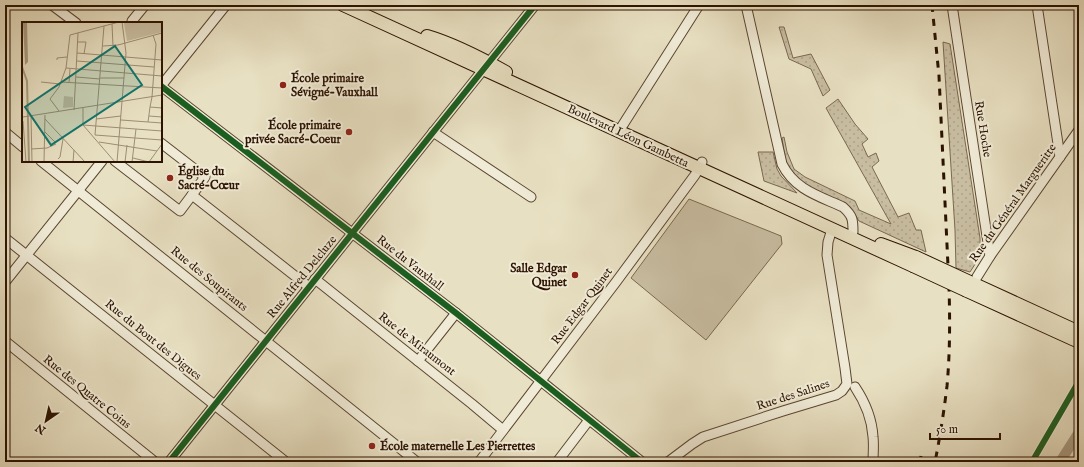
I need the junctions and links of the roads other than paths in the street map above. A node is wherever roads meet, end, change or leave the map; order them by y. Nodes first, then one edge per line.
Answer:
1 (52, 5) edge
2 (145, 5) edge
3 (226, 5) edge
4 (343, 5) edge
5 (358, 5) edge
6 (534, 5) edge
7 (699, 5) edge
8 (746, 5) edge
9 (952, 5) edge
10 (1037, 5) edge
11 (75, 22) edge
12 (132, 22) edge
13 (486, 66) junction
14 (162, 85) edge
15 (162, 87) edge
16 (620, 129) junction
17 (1079, 130) edge
18 (5, 132) edge
19 (433, 132) junction
20 (162, 144) edge
21 (22, 145) edge
22 (1060, 157) junction
23 (42, 162) edge
24 (101, 162) edge
25 (117, 162) edge
26 (700, 165) junction
27 (78, 191) junction
28 (192, 195) junction
29 (531, 197) dead end
30 (832, 229) junction
31 (853, 232) junction
32 (352, 233) junction
33 (5, 238) edge
34 (27, 255) junction
35 (990, 256) junction
36 (914, 262) junction
37 (316, 279) junction
38 (5, 282) edge
39 (309, 287) junction
40 (969, 287) junction
41 (456, 313) junction
42 (1079, 332) edge
43 (266, 340) junction
44 (5, 341) edge
45 (1079, 342) edge
46 (418, 361) junction
47 (540, 381) junction
48 (855, 387) dead end
49 (214, 405) junction
50 (589, 420) junction
51 (503, 430) junction
52 (672, 461) edge
53 (155, 462) edge
54 (169, 462) edge
55 (286, 462) edge
56 (417, 462) edge
57 (478, 462) edge
58 (556, 462) edge
59 (642, 462) edge
60 (873, 462) edge

1 - 11 street
2 - 12 street
3 - 14 street
4 - 13 main road, Boulevard Léon Gambetta
5 - 13 main road, Boulevard Léon Gambetta
6 - 13 street, Rue Alfred Delcluze
7 - 16 street
8 - 31 street
9 - 35 street, Rue Hoche
10 - 22 street
13 - 16 main road, Boulevard Léon Gambetta
13 - 19 street, Rue Alfred Delcluze
15 - 32 street, Rue du Vauxhall
16 - 26 main road, Boulevard Léon Gambetta
17 - 22 street, Rue du Général Margueritte
18 - 21 street
19 - 29 street
19 - 32 street, Rue Alfred Delcluze
20 - 28 street
22 - 35 street, Rue du Général Margueritte
23 - 27 street, Rue des Soupirants
24 - 27 street
25 - 28 street
26 - 30 main road, Boulevard Léon Gambetta
26 - 31 main road, Boulevard Léon Gambetta
26 - 47 street, Rue Edgar Quinet
27 - 34 street
27 - 43 street, Rue des Soupirants
28 - 39 street
30 - 36 main road, Boulevard Léon Gambetta
30 - 52 street, Rue des Salines
31 - 36 main road, Boulevard Léon Gambetta
32 - 37 street, Rue Alfred Delcluze
32 - 41 street, Rue du Vauxhall
33 - 34 street, Rue du Bout des Digues
34 - 38 street
34 - 49 street, Rue du Bout des Digues
35 - 40 street, Rue du Général Margueritte
36 - 40 main road, bridge
37 - 39 street, Rue Alfred Delcluze
37 - 46 street, Rue de Miraumont
39 - 43 street, Rue Alfred Delcluze
40 - 42 main road
40 - 45 main road
41 - 46 street
41 - 47 street, Rue du Vauxhall
43 - 49 street, Rue Alfred Delcluze
43 - 56 street, Rue des Soupirants
44 - 53 street, Rue des Quatre Coins
46 - 51 street, Rue de Miraumont
47 - 50 street, Rue du Vauxhall
47 - 51 street, Rue Edgar Quinet
48 - 60 street
49 - 54 street, Rue Alfred Delcluze
49 - 55 street, Rue du Bout des Digues
50 - 58 street
50 - 59 street, Rue du Vauxhall
51 - 57 street, Rue Edgar Quinet

